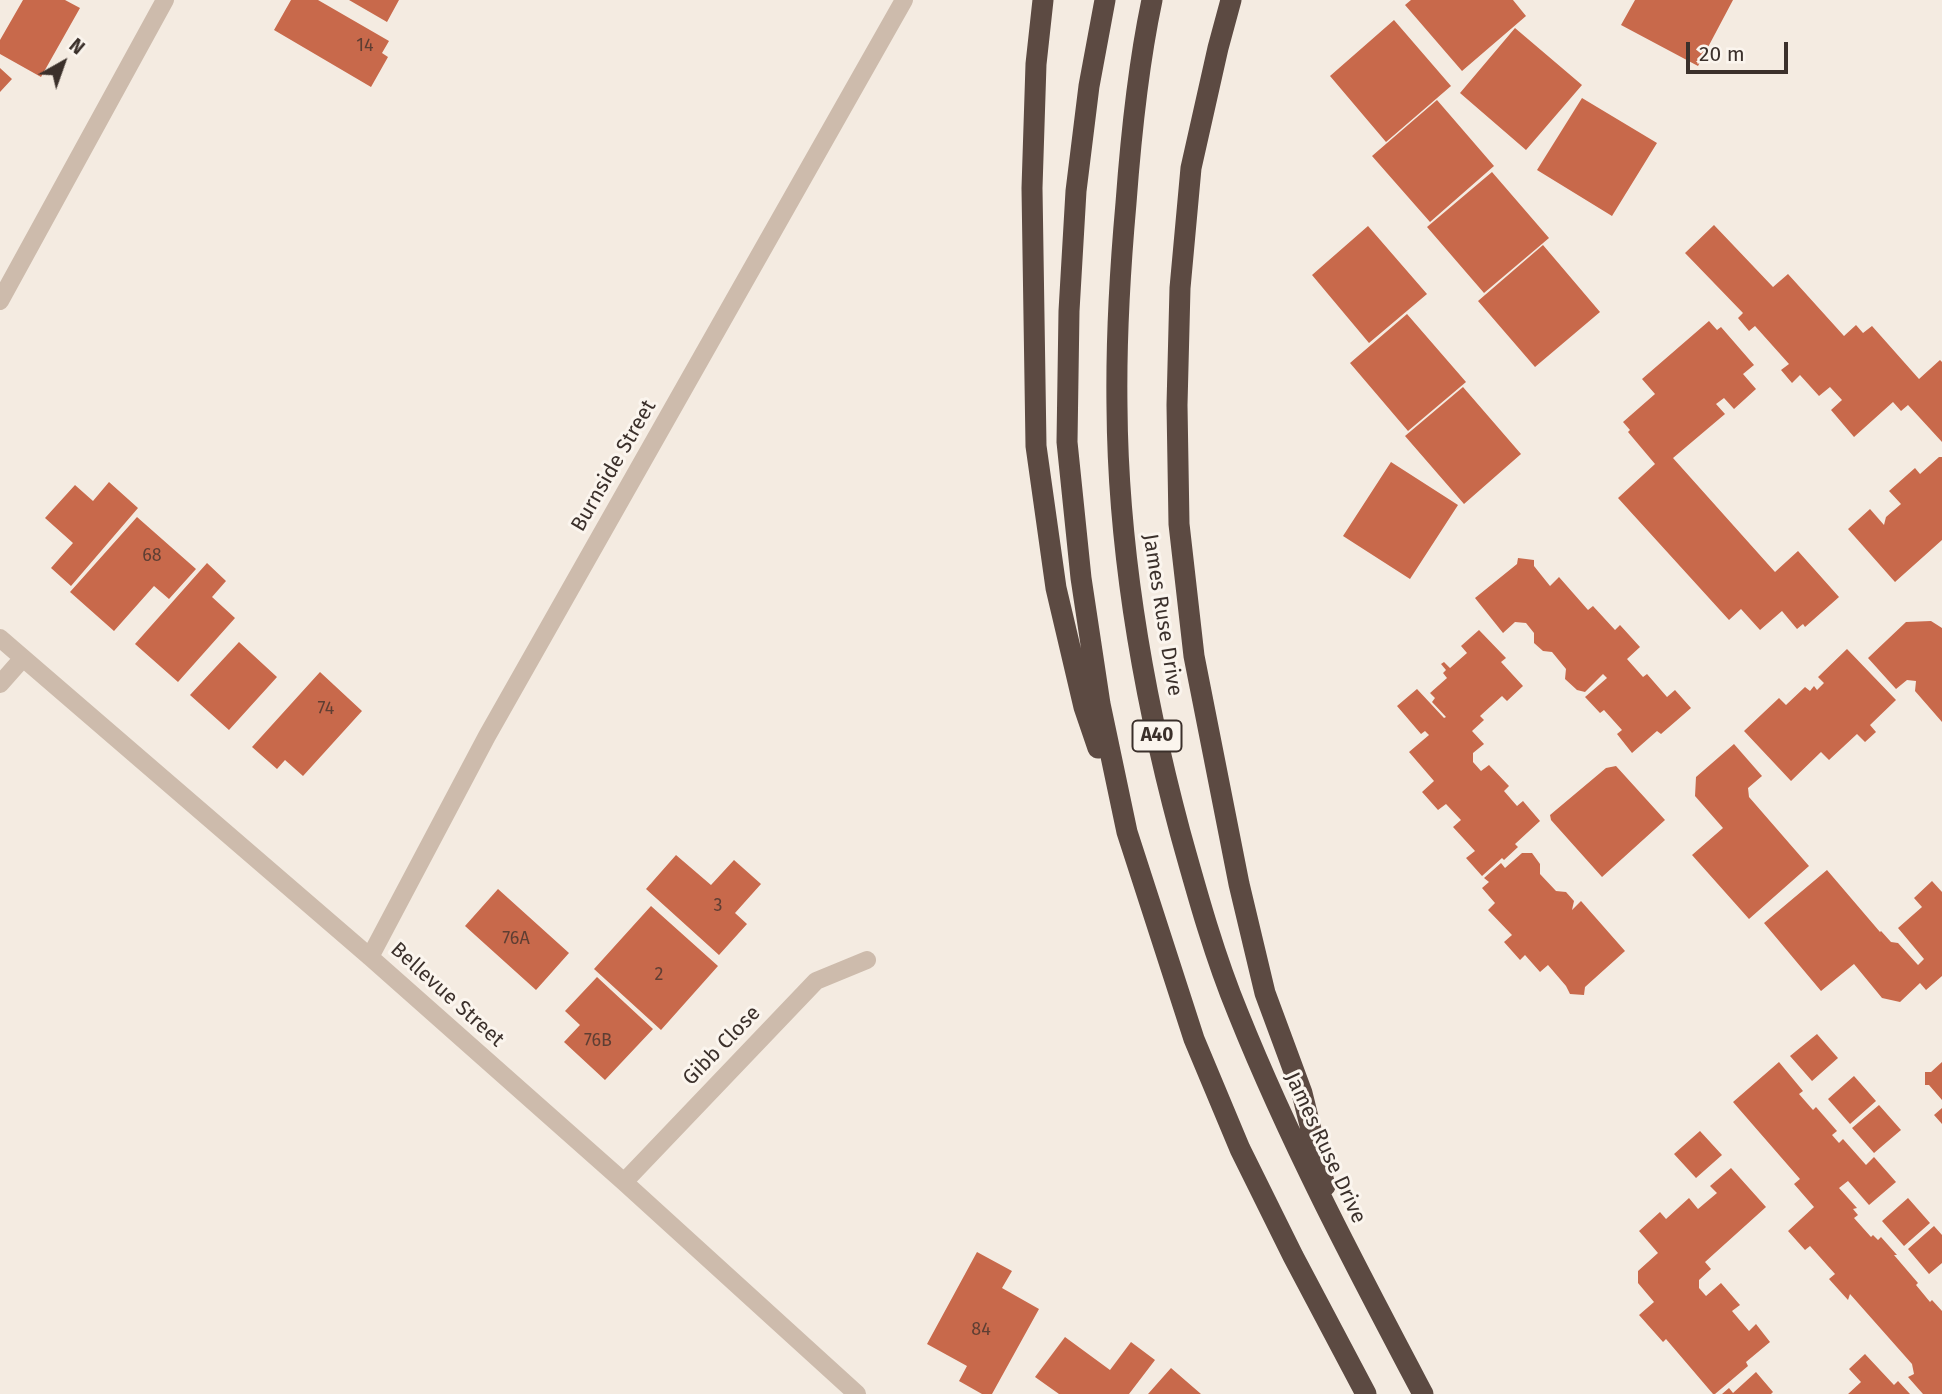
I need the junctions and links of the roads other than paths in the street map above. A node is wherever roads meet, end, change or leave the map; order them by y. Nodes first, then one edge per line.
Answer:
1 (165, 0) edge
2 (904, 0) edge
3 (1043, 0) edge
4 (1105, 0) edge
5 (1152, 0) edge
6 (1231, 0) edge
7 (0, 301) edge
8 (0, 638) edge
9 (23, 658) junction
10 (0, 684) edge
11 (1127, 832) junction
12 (370, 957) junction
13 (867, 960) dead end
14 (624, 1182) junction
15 (1336, 1231) junction
16 (857, 1394) edge
17 (1366, 1394) edge
18 (1423, 1394) edge

1 - 7 street
2 - 12 street, Burnside Street
3 - 11 highway
4 - 11 highway, A40
5 - 15 highway, James Ruse Drive / A40
6 - 15 highway
8 - 9 street, Bellevue Street
9 - 10 street
9 - 12 street, Bellevue Street
11 - 17 highway, A40
12 - 14 street, Bellevue Street
13 - 14 street, Gibb Close
14 - 16 street, Bellevue Street
15 - 18 highway, James Ruse Drive / A40

